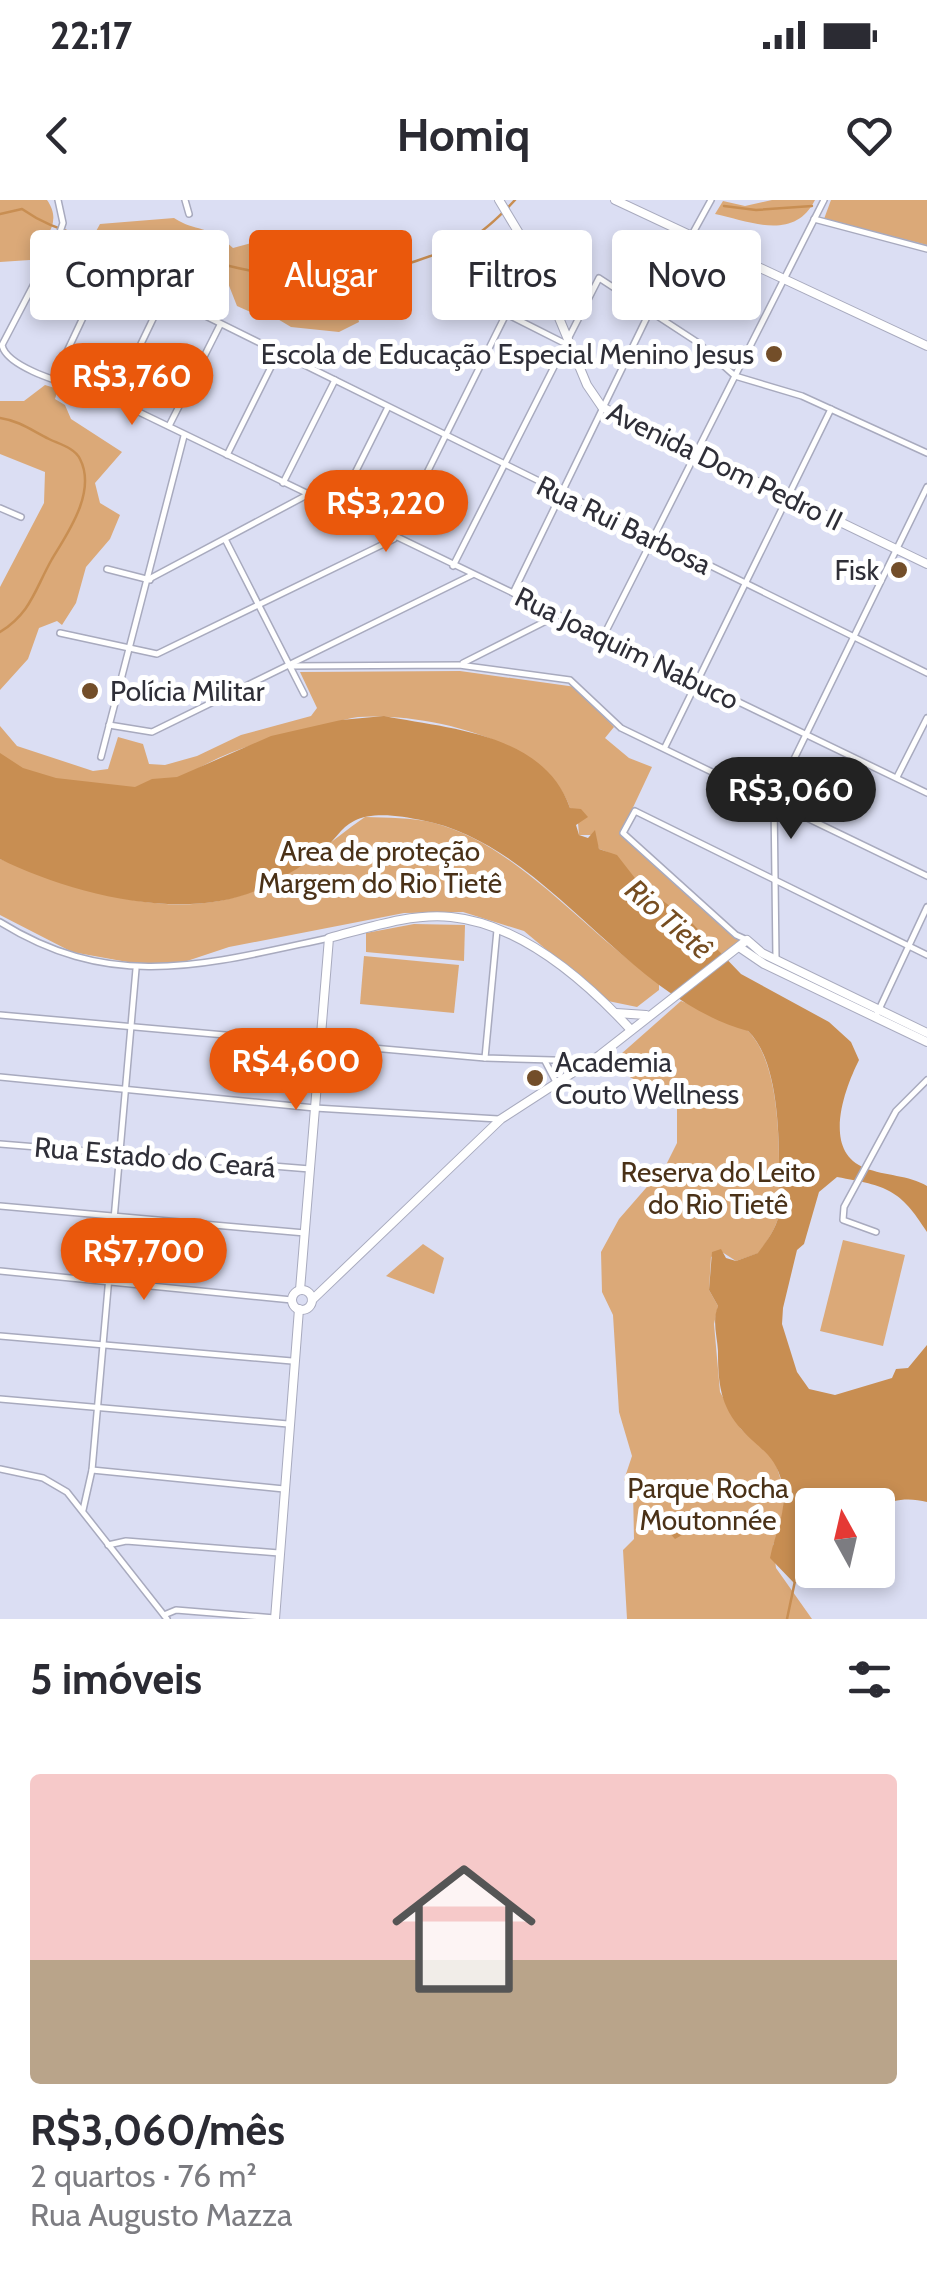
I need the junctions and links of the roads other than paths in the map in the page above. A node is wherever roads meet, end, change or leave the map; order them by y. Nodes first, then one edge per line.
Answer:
1 (58, 200) edge
2 (185, 200) edge
3 (615, 200) edge
4 (711, 200) edge
5 (824, 200) edge
6 (500, 203) edge
7 (188, 214) dead end
8 (814, 219) junction
9 (61, 230) edge
10 (518, 230) edge
11 (675, 230) edge
12 (695, 230) edge
13 (927, 249) edge
14 (761, 269) edge
15 (782, 278) junction
16 (612, 287) edge
17 (30, 294) edge
18 (82, 320) edge
19 (152, 320) edge
20 (210, 320) edge
21 (503, 320) edge
22 (523, 320) edge
23 (558, 320) edge
24 (646, 320) edge
25 (663, 320) edge
26 (220, 325) junction
27 (565, 338) junction
28 (927, 346) edge
29 (278, 353) junction
30 (735, 376) junction
31 (54, 379) junction
32 (335, 380) junction
33 (114, 400) junction
34 (388, 407) junction
35 (602, 408) junction
36 (832, 408) junction
37 (168, 426) junction
38 (184, 436) junction
39 (447, 438) junction
40 (927, 453) edge
41 (697, 454) junction
42 (227, 455) junction
43 (502, 465) junction
44 (283, 483) junction
45 (927, 487) edge
46 (561, 494) junction
47 (307, 495) junction
48 (787, 498) junction
49 (0, 508) edge
50 (337, 509) junction
51 (21, 516) dead end
52 (654, 538) junction
53 (394, 539) junction
54 (226, 541) junction
55 (897, 549) junction
56 (927, 564) edge
57 (453, 566) junction
58 (107, 569) dead end
59 (472, 575) junction
60 (151, 579) junction
61 (747, 584) junction
62 (514, 593) junction
63 (258, 605) junction
64 (558, 615) junction
65 (60, 633) dead end
66 (854, 636) junction
67 (603, 637) junction
68 (130, 652) junction
69 (459, 665) junction
70 (289, 666) junction
71 (927, 673) edge
72 (698, 682) junction
73 (304, 694) dead end
74 (927, 718) edge
75 (110, 725) junction
76 (806, 734) junction
77 (665, 748) junction
78 (101, 757) dead end
79 (896, 777) junction
80 (927, 793) edge
81 (774, 800) junction
82 (927, 876) edge
83 (774, 881) junction
84 (927, 907) edge
85 (0, 922) edge
86 (497, 927) junction
87 (736, 935) junction
88 (329, 938) junction
89 (747, 940) junction
90 (908, 946) junction
91 (739, 947) junction
92 (927, 955) edge
93 (776, 960) junction
94 (136, 969) junction
95 (607, 1010) junction
96 (0, 1014) edge
97 (877, 1014) junction
98 (650, 1015) junction
99 (629, 1016) junction
100 (130, 1026) junction
101 (632, 1028) junction
102 (927, 1033) edge
103 (927, 1042) edge
104 (320, 1043) junction
105 (485, 1058) junction
106 (545, 1061) junction
107 (588, 1061) junction
108 (0, 1077) edge
109 (927, 1080) edge
110 (556, 1082) junction
111 (124, 1089) junction
112 (315, 1108) junction
113 (501, 1119) junction
114 (0, 1144) edge
115 (116, 1154) junction
116 (310, 1169) junction
117 (0, 1206) edge
118 (113, 1216) junction
119 (305, 1232) junction
120 (876, 1232) dead end
121 (0, 1271) edge
122 (108, 1282) junction
123 (300, 1290) junction
124 (292, 1300) junction
125 (312, 1300) junction
126 (299, 1309) junction
127 (0, 1336) edge
128 (102, 1345) junction
129 (292, 1360) junction
130 (0, 1399) edge
131 (96, 1410) junction
132 (288, 1424) junction
133 (0, 1469) edge
134 (92, 1470) junction
135 (284, 1488) junction
136 (84, 1510) junction
137 (108, 1545) junction
138 (279, 1553) junction
139 (166, 1617) edge
140 (275, 1619) edge

1 - 9 street
2 - 7 street
3 - 11 street
4 - 12 street
5 - 8 street
6 - 10 street, Avenida Dom Pedro II
8 - 13 street
8 - 15 street
14 - 15 street
15 - 28 street
15 - 30 street
16 - 27 street
17 - 31 street, Rua Joaquim Nabuco
18 - 31 street
19 - 33 street
20 - 26 street, Rua Rui Barbosa
21 - 39 street
22 - 27 street
23 - 27 street, Avenida Dom Pedro II
24 - 35 street
25 - 30 street
26 - 29 street, Rua Rui Barbosa
26 - 37 street
27 - 35 street, Avenida Dom Pedro II
27 - 43 street
29 - 32 street, Rua Rui Barbosa
29 - 42 street
30 - 36 street
30 - 41 street
31 - 33 street, Rua Joaquim Nabuco
32 - 34 street, Rua Rui Barbosa
32 - 44 street
33 - 37 street, Rua Joaquim Nabuco
34 - 39 street, Rua Rui Barbosa
34 - 50 street
35 - 41 street, Avenida Dom Pedro II
35 - 46 street
36 - 40 street
36 - 48 street
37 - 38 street, Rua Joaquim Nabuco
38 - 42 street, Rua Joaquim Nabuco
38 - 60 street
39 - 43 street, Rua Rui Barbosa
39 - 53 street
41 - 48 street, Avenida Dom Pedro II
41 - 52 street
42 - 44 street, Rua Joaquim Nabuco
43 - 46 street, Rua Rui Barbosa
43 - 57 street
44 - 47 street, Rua Joaquim Nabuco
45 - 55 street
46 - 52 street, Rua Rui Barbosa
46 - 62 street
47 - 50 street, Rua Joaquim Nabuco
47 - 54 street
48 - 55 street, Avenida Dom Pedro II
48 - 61 street
49 - 51 street
50 - 53 street, Rua Joaquim Nabuco
52 - 61 street, Rua Rui Barbosa
52 - 67 street
53 - 57 street, Rua Joaquim Nabuco
53 - 63 street
54 - 60 street
54 - 63 street
55 - 56 street, Avenida Dom Pedro II
55 - 66 street
57 - 59 street, Rua Joaquim Nabuco
58 - 60 street
59 - 62 street, Rua Joaquim Nabuco
59 - 70 street
60 - 68 street
61 - 66 street, Rua Rui Barbosa
61 - 72 street
62 - 64 street, Rua Joaquim Nabuco
63 - 68 street
63 - 70 street
64 - 67 street, Rua Joaquim Nabuco
64 - 69 street
65 - 68 street
66 - 71 street, Rua Rui Barbosa
66 - 76 street
67 - 72 street, Rua Joaquim Nabuco
68 - 75 street
69 - 70 street
69 - 77 street
70 - 73 street
70 - 75 street
72 - 76 street, Rua Joaquim Nabuco
72 - 77 street
74 - 79 street
75 - 78 street
76 - 79 street, Rua Joaquim Nabuco
76 - 81 street
77 - 81 street
79 - 80 street, Rua Joaquim Nabuco
81 - 82 street
81 - 83 street
83 - 87 street
83 - 90 street
83 - 93 street
84 - 90 street
85 - 94 street
86 - 88 street
86 - 95 street
86 - 105 street
87 - 89 street
87 - 91 street
88 - 94 street
88 - 104 street
89 - 91 street
89 - 93 street
90 - 92 street
90 - 97 street
91 - 97 street
91 - 98 street
93 - 97 street
94 - 100 street
95 - 99 street
95 - 101 street
96 - 100 street
97 - 102 street
97 - 103 street
98 - 99 street
98 - 101 street
99 - 101 street
100 - 104 street
100 - 111 street
101 - 107 street
104 - 105 street
104 - 112 street
105 - 106 street
106 - 107 street
106 - 110 street
107 - 110 street
108 - 111 street
109 - 120 street
110 - 113 street
111 - 112 street
111 - 115 street
112 - 113 street
112 - 116 street
113 - 125 street
114 - 115 street, Rua Estado do Ceará
115 - 116 street, Rua Estado do Ceará
115 - 118 street
116 - 119 street
117 - 118 street
118 - 119 street
118 - 122 street
119 - 123 street
121 - 122 street
122 - 124 street
122 - 128 street
123 - 124 street
123 - 125 street
124 - 126 street
125 - 126 street
126 - 129 street
127 - 128 street
128 - 129 street
128 - 131 street
129 - 132 street
130 - 131 street
131 - 132 street
131 - 134 street
132 - 135 street
133 - 136 street
134 - 135 street
134 - 136 street
135 - 138 street
136 - 137 street
137 - 138 street
137 - 139 street
138 - 140 street
139 - 140 street

